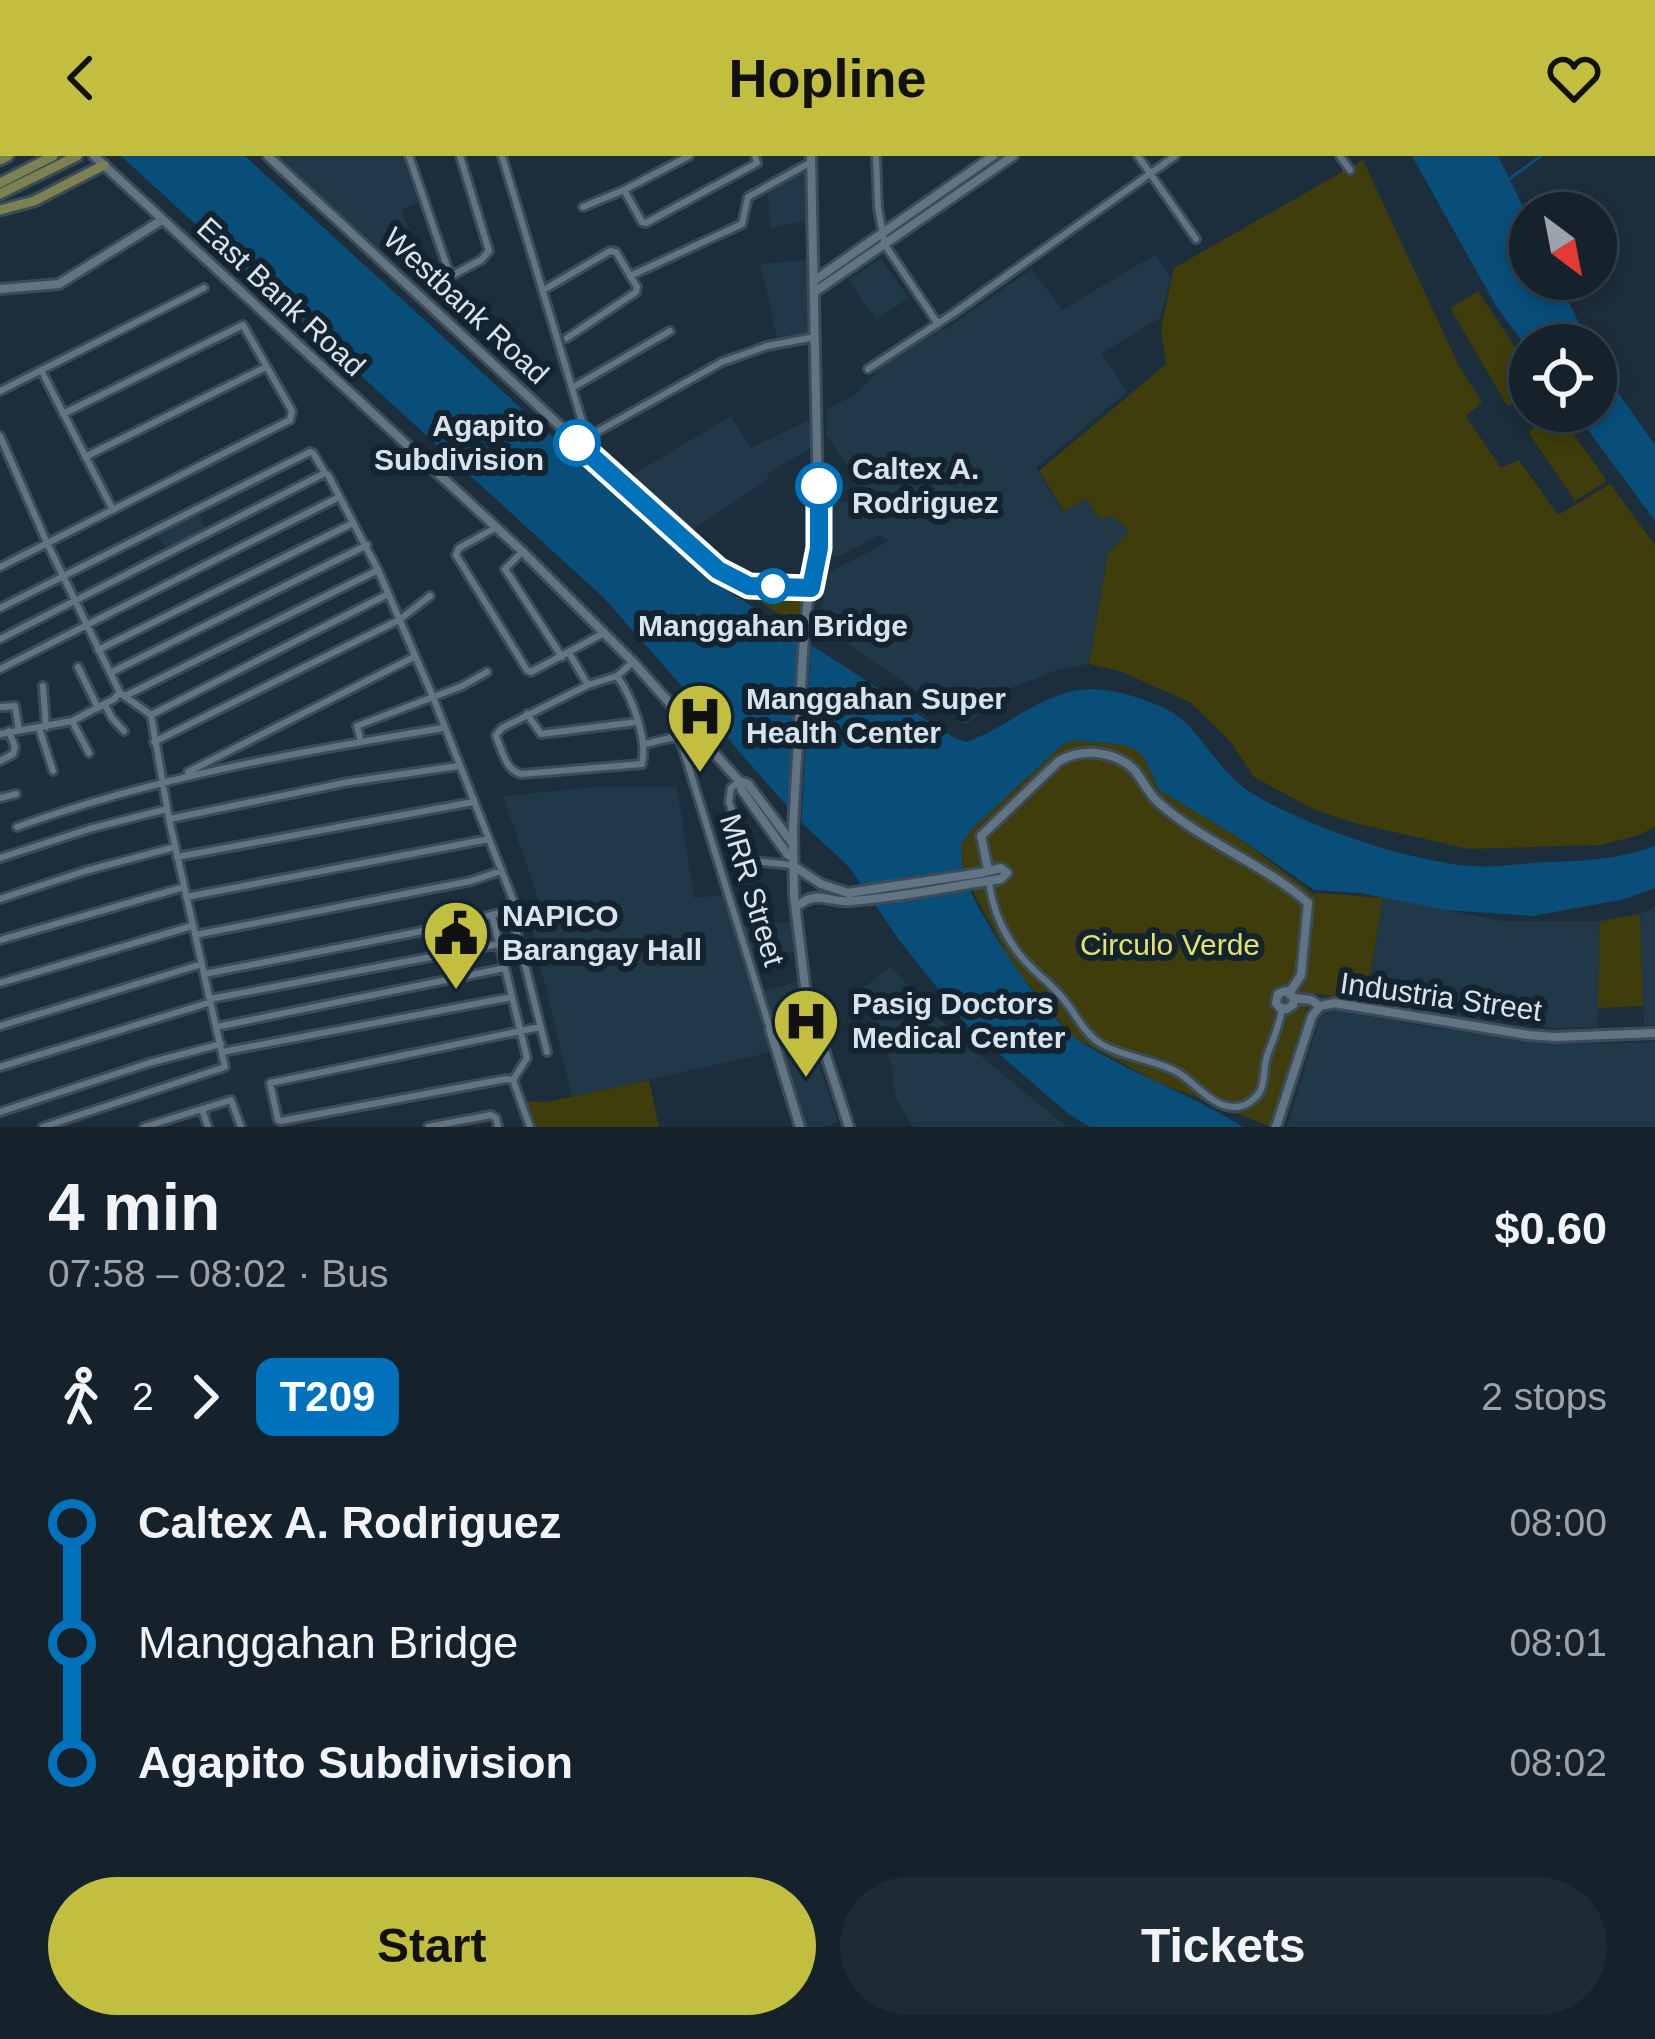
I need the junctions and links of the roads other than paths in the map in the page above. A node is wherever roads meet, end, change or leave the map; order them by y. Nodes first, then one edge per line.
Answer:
1 (53, 156) edge
2 (76, 156) edge
3 (94, 156) edge
4 (268, 156) edge
5 (409, 156) edge
6 (460, 156) edge
7 (502, 156) edge
8 (689, 156) edge
9 (755, 156) edge
10 (876, 156) edge
11 (993, 156) edge
12 (1012, 156) edge
13 (1138, 156) edge
14 (1175, 156) edge
15 (1340, 156) edge
16 (811, 159) edge
17 (104, 165) junction
18 (1350, 170) dead end
19 (1150, 173) junction
20 (0, 183) edge
21 (624, 190) junction
22 (0, 194) edge
23 (584, 206) dead end
24 (0, 210) edge
25 (163, 220) junction
26 (882, 234) junction
27 (1196, 239) dead end
28 (884, 245) junction
29 (450, 275) junction
30 (630, 276) junction
31 (815, 280) junction
32 (434, 285) dead end
33 (547, 288) dead end
34 (0, 289) edge
35 (204, 289) dead end
36 (815, 292) junction
37 (938, 324) junction
38 (670, 331) dead end
39 (815, 337) junction
40 (567, 338) dead end
41 (266, 367) junction
42 (868, 369) dead end
43 (41, 370) junction
44 (572, 388) junction
45 (0, 391) edge
46 (64, 414) junction
47 (585, 430) junction
48 (0, 436) edge
49 (575, 441) junction
50 (85, 457) junction
51 (326, 473) junction
52 (340, 497) junction
53 (113, 510) junction
54 (354, 522) junction
55 (496, 527) junction
56 (46, 543) junction
57 (367, 545) junction
58 (523, 552) junction
59 (0, 567) edge
60 (378, 570) junction
61 (62, 576) junction
62 (811, 588) junction
63 (388, 594) junction
64 (430, 596) dead end
65 (74, 602) junction
66 (0, 608) edge
67 (399, 620) junction
68 (86, 626) junction
69 (604, 633) junction
70 (0, 639) edge
71 (98, 650) junction
72 (566, 655) junction
73 (414, 657) junction
74 (633, 662) junction
75 (78, 667) dead end
76 (0, 669) edge
77 (487, 672) dead end
78 (110, 673) junction
79 (617, 676) junction
80 (588, 685) junction
81 (43, 686) dead end
82 (122, 694) junction
83 (433, 698) junction
84 (101, 706) junction
85 (0, 707) edge
86 (527, 714) junction
87 (151, 715) junction
88 (72, 721) junction
89 (637, 722) junction
90 (42, 727) junction
91 (692, 727) junction
92 (443, 728) junction
93 (19, 730) junction
94 (124, 731) dead end
95 (4, 732) edge
96 (680, 736) junction
97 (154, 742) junction
98 (361, 742) junction
99 (645, 744) junction
100 (88, 753) dead end
101 (0, 761) edge
102 (458, 766) junction
103 (52, 771) dead end
104 (179, 777) junction
105 (161, 781) junction
106 (739, 781) junction
107 (16, 794) dead end
108 (0, 798) edge
109 (473, 802) junction
110 (166, 809) junction
111 (169, 819) junction
112 (17, 827) dead end
113 (489, 838) junction
114 (793, 844) junction
115 (176, 852) junction
116 (0, 858) edge
117 (792, 861) junction
118 (501, 872) junction
119 (984, 876) junction
120 (821, 884) junction
121 (184, 887) junction
122 (794, 895) junction
123 (817, 895) junction
124 (186, 897) junction
125 (848, 897) junction
126 (0, 899) edge
127 (796, 907) junction
128 (511, 910) junction
129 (492, 915) junction
130 (194, 930) junction
131 (0, 940) edge
132 (500, 944) junction
133 (202, 964) junction
134 (506, 968) junction
135 (205, 974) junction
136 (0, 983) edge
137 (1292, 995) junction
138 (512, 997) junction
139 (210, 1001) junction
140 (1320, 1006) junction
141 (1282, 1009) junction
142 (812, 1020) junction
143 (0, 1026) edge
144 (216, 1027) junction
145 (540, 1027) junction
146 (770, 1029) junction
147 (521, 1031) junction
148 (1655, 1033) edge
149 (221, 1048) junction
150 (547, 1052) dead end
151 (0, 1066) edge
152 (513, 1080) junction
153 (202, 1109) junction
154 (0, 1112) edge
155 (171, 1123) edge
156 (43, 1127) edge
157 (144, 1127) edge
158 (208, 1127) edge
159 (241, 1127) edge
160 (428, 1127) edge
161 (498, 1127) edge
162 (530, 1127) edge
163 (800, 1127) edge
164 (849, 1127) edge
165 (1276, 1127) edge

1 - 20 main road
2 - 22 main road
3 - 17 street, East Bank Road
4 - 49 street, Westbank Road
5 - 29 street
6 - 29 street
7 - 44 street
8 - 21 street
9 - 21 street
10 - 26 street
11 - 26 street
12 - 28 street
13 - 19 street
14 - 19 street
15 - 18 street
16 - 30 street
16 - 31 street
17 - 24 main road
17 - 25 street, East Bank Road
19 - 27 street
19 - 37 street
21 - 23 street
25 - 34 street
25 - 55 street, East Bank Road
26 - 28 street
26 - 31 street
28 - 36 street
28 - 37 street
29 - 32 street
30 - 33 street
30 - 40 street
31 - 36 street
35 - 43 street
36 - 39 street
37 - 42 street
38 - 44 street
39 - 47 street
39 - 62 street
41 - 46 street
41 - 50 street
41 - 53 street
43 - 45 street
43 - 46 street
44 - 47 street
46 - 50 street
47 - 49 street
48 - 56 street
49 - 62 street, Westbank Road
50 - 53 street
51 - 52 street
51 - 61 street
51 - 65 street
52 - 54 street
52 - 68 street
53 - 56 street
54 - 57 street
54 - 71 street
55 - 58 street, East Bank Road
55 - 72 street
56 - 59 street
56 - 61 street
57 - 60 street
57 - 78 street
58 - 69 street, East Bank Road
58 - 72 street
60 - 63 street
60 - 82 street
61 - 65 street
61 - 66 street
62 - 114 street
63 - 67 street
63 - 87 street
64 - 67 street
65 - 68 street
65 - 70 street
67 - 73 street
67 - 97 street
68 - 71 street
68 - 76 street
69 - 72 street
69 - 74 street, East Bank Road
71 - 78 street
72 - 80 street
73 - 83 street
73 - 104 street
74 - 79 street
74 - 91 street, East Bank Road
75 - 84 street
77 - 83 street
78 - 82 street
79 - 80 street
79 - 89 street
80 - 86 street
81 - 90 street
82 - 84 street
82 - 87 street
83 - 92 street
83 - 98 street
84 - 88 street
84 - 94 street
85 - 93 street
86 - 89 street
86 - 99 street
87 - 97 street
88 - 90 street
88 - 100 street
89 - 99 street
90 - 93 street
90 - 103 street
91 - 96 street
91 - 106 street, East Bank Road
92 - 98 street
92 - 102 street
93 - 95 street
95 - 101 street
96 - 99 street
96 - 146 street, MRR Street
97 - 105 street
98 - 104 street
102 - 109 street
102 - 111 street
104 - 105 street
105 - 110 street
105 - 112 street
106 - 114 street, East Bank Road
106 - 117 street, East Bank Road
106 - 117 street
107 - 108 street
109 - 113 street
109 - 115 street
110 - 111 street
110 - 116 street
111 - 115 street
113 - 118 street
113 - 124 street
114 - 117 street
115 - 121 street
115 - 126 street
117 - 120 street
117 - 122 street
118 - 128 street
118 - 130 street
119 - 125 street
119 - 137 street, Industria Street
119 - 141 street
120 - 123 street
120 - 125 street
121 - 124 street
121 - 131 street
122 - 123 street
122 - 127 street
123 - 125 street
123 - 127 street
124 - 130 street
127 - 142 street
128 - 129 street
128 - 145 street
129 - 132 street
129 - 135 street
130 - 133 street
130 - 136 street
132 - 134 street
132 - 139 street
133 - 135 street
133 - 143 street
134 - 138 street
134 - 144 street
135 - 139 street
137 - 140 street, Industria Street
137 - 141 street
137 - 141 street
138 - 147 street
138 - 149 street
139 - 144 street
139 - 151 street
140 - 148 street, Industria Street
140 - 165 street
142 - 146 street
142 - 164 street
144 - 149 street
145 - 147 street
145 - 150 street
146 - 163 street, MRR Street
147 - 152 street
147 - 152 street
149 - 154 street
149 - 156 street
152 - 162 street
153 - 155 street
153 - 158 street
153 - 159 street
155 - 157 street
160 - 161 street

